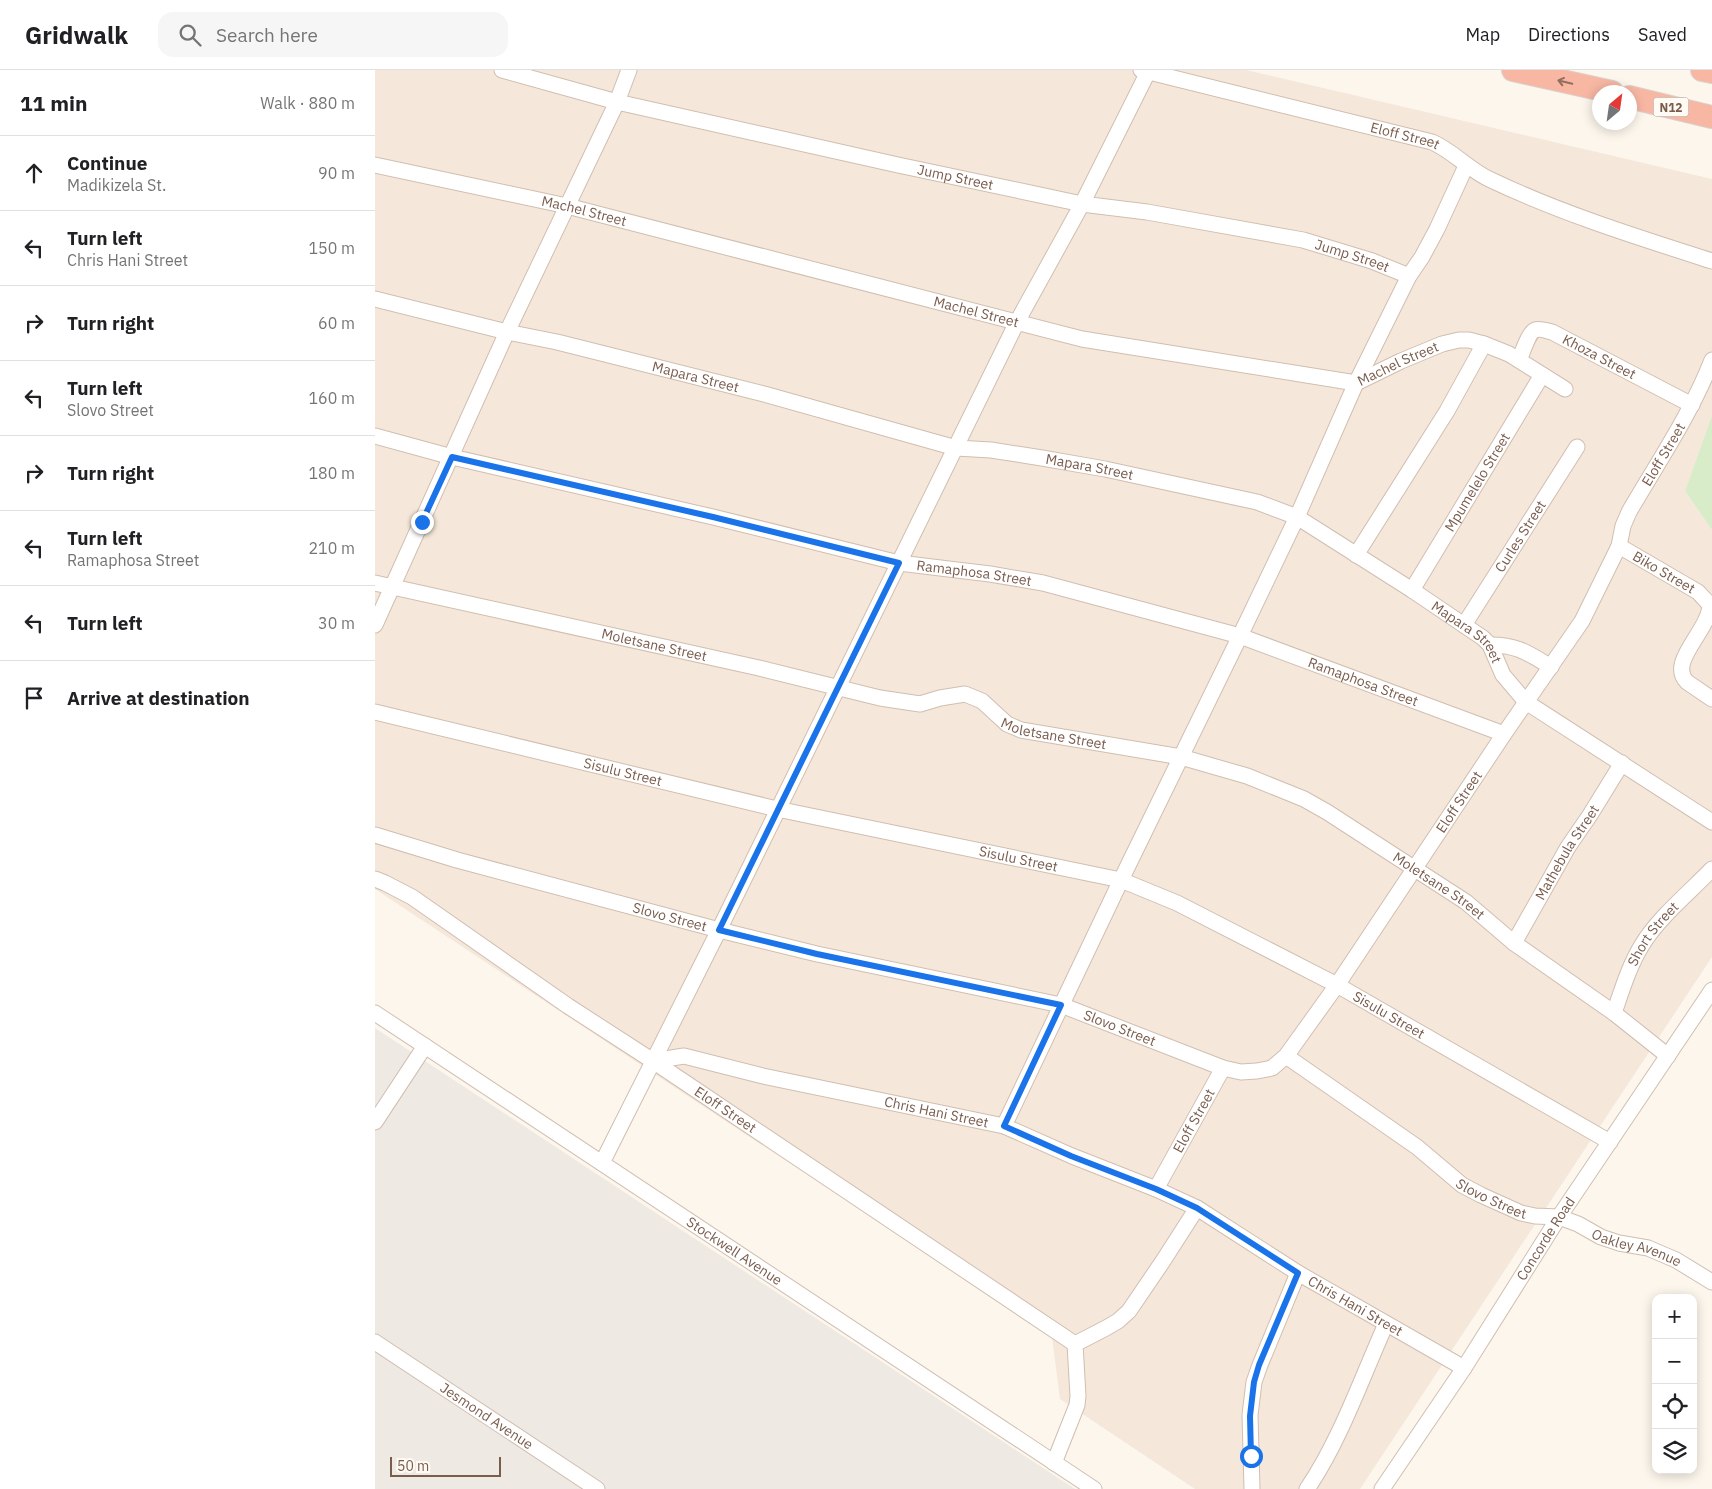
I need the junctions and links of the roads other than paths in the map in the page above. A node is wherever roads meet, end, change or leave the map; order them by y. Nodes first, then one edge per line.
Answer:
1 (502, 70) edge
2 (629, 70) edge
3 (1513, 70) edge
4 (1703, 70) edge
5 (1144, 71) edge
6 (1712, 72) edge
7 (1592, 88) edge
8 (1637, 99) edge
9 (617, 102) junction
10 (1712, 117) edge
11 (375, 165) edge
12 (1466, 166) junction
13 (1083, 204) junction
14 (567, 206) junction
15 (1712, 261) edge
16 (1409, 276) junction
17 (375, 299) edge
18 (1017, 322) junction
19 (507, 332) junction
20 (1484, 344) junction
21 (1519, 360) junction
22 (1712, 360) edge
23 (1542, 375) junction
24 (1356, 383) junction
25 (1565, 389) dead end
26 (1692, 405) junction
27 (375, 436) edge
28 (1577, 447) dead end
29 (956, 448) junction
30 (452, 457) junction
31 (1297, 517) junction
32 (1619, 546) junction
33 (1356, 555) junction
34 (899, 563) junction
35 (375, 583) edge
36 (392, 587) junction
37 (1413, 590) junction
38 (1463, 624) junction
39 (375, 625) edge
40 (1240, 636) junction
41 (1490, 645) junction
42 (1551, 667) junction
43 (837, 687) junction
44 (1712, 699) edge
45 (1526, 702) junction
46 (375, 712) edge
47 (1503, 734) junction
48 (1181, 757) junction
49 (1622, 763) junction
50 (777, 809) junction
51 (1712, 822) edge
52 (375, 835) edge
53 (1415, 868) junction
54 (1712, 869) edge
55 (375, 879) edge
56 (1121, 880) junction
57 (719, 930) junction
58 (1514, 944) junction
59 (1337, 985) junction
60 (1712, 990) edge
61 (1061, 1005) junction
62 (375, 1013) edge
63 (1614, 1013) junction
64 (425, 1046) junction
65 (1286, 1056) junction
66 (1669, 1056) junction
67 (653, 1061) junction
68 (1223, 1068) junction
69 (375, 1122) edge
70 (1004, 1126) junction
71 (1610, 1142) junction
72 (601, 1163) junction
73 (1156, 1189) junction
74 (1197, 1208) junction
75 (1559, 1217) junction
76 (1298, 1273) junction
77 (1712, 1282) edge
78 (1386, 1324) junction
79 (375, 1342) edge
80 (1075, 1344) junction
81 (1463, 1368) junction
82 (1055, 1463) junction
83 (597, 1489) edge
84 (1094, 1489) edge
85 (1252, 1489) edge
86 (1307, 1489) edge
87 (1382, 1489) edge

1 - 9 street, Jump Street
2 - 9 street
7 -> 3 highway
4 - 6 highway
5 - 12 street, Eloff Street
5 - 13 street
8 - 10 highway, N12
9 - 13 street, Jump Street
9 - 14 street
11 - 14 street, Machel Street
12 - 15 street, Eloff Street
12 - 16 street
13 - 16 street, Jump Street
13 - 18 street
14 - 18 street, Machel Street
14 - 19 street
16 - 24 street
17 - 19 street, Mapara Street
18 - 24 street, Machel Street
18 - 29 street
19 - 29 street, Mapara Street
19 - 30 street
20 - 21 street, Machel Street
20 - 24 street, Machel Street
20 - 33 street
21 - 23 street, Machel Street
21 - 26 street, Khoza Street
22 - 26 street, Eloff Street
23 - 25 street, Machel Street
23 - 37 street, Mpumelelo Street
24 - 31 street
26 - 32 street, Eloff Street
27 - 30 street, Ramaphosa Street
28 - 38 street, Curles Street
29 - 31 street, Mapara Street
29 - 34 street
30 - 34 street, Ramaphosa Street
30 - 36 street
31 - 33 street, Mapara Street
31 - 40 street
32 - 42 street, Eloff Street
32 - 44 street, Biko Street
33 - 37 street, Mapara Street
34 - 40 street, Ramaphosa Street
34 - 43 street
35 - 36 street, Moletsane Street
36 - 39 street
36 - 43 street, Moletsane Street
37 - 38 street, Mapara Street
38 - 41 street, Mapara Street
40 - 47 street, Ramaphosa Street
40 - 48 street
41 - 42 street
41 - 45 street, Mapara Street
42 - 45 street, Eloff Street
43 - 48 street, Moletsane Street
43 - 50 street
45 - 47 street, Eloff Street
45 - 49 street, Mapara Street
46 - 50 street, Sisulu Street
47 - 53 street, Eloff Street
48 - 53 street, Moletsane Street
48 - 56 street
49 - 51 street, Mapara Street
49 - 58 street, Mathebula Street
50 - 56 street, Sisulu Street
50 - 57 street
52 - 57 street, Slovo Street
53 - 58 street, Moletsane Street
53 - 59 street, Eloff Street
54 - 63 street, Short Street
55 - 67 street, Eloff Street
56 - 59 street, Sisulu Street
56 - 61 street
57 - 61 street, Slovo Street
57 - 67 street
58 - 63 street, Moletsane Street
59 - 65 street, Eloff Street
59 - 71 street, Sisulu Street
60 - 66 street, Concorde Road
61 - 68 street, Slovo Street
61 - 70 street
62 - 64 street, Stockwell Avenue
63 - 66 street, Moletsane Street
64 - 69 street
64 - 72 street, Stockwell Avenue
65 - 68 street, Eloff Street
65 - 75 street, Slovo Street
66 - 71 street, Concorde Road
67 - 70 street, Chris Hani Street
67 - 72 street
67 - 80 street, Eloff Street
68 - 73 street, Eloff Street
70 - 73 street, Chris Hani Street
71 - 75 street, Concorde Road
72 - 82 street, Stockwell Avenue
73 - 74 street, Chris Hani Street
74 - 76 street, Chris Hani Street
74 - 80 street
75 - 77 street, Oakley Avenue
75 - 81 street, Concorde Road
76 - 78 street, Chris Hani Street
76 - 85 street
78 - 81 street, Chris Hani Street
78 - 86 street
79 - 83 street, Jesmond Avenue
80 - 82 street
81 - 87 street, Concorde Road
82 - 84 street, Stockwell Avenue

